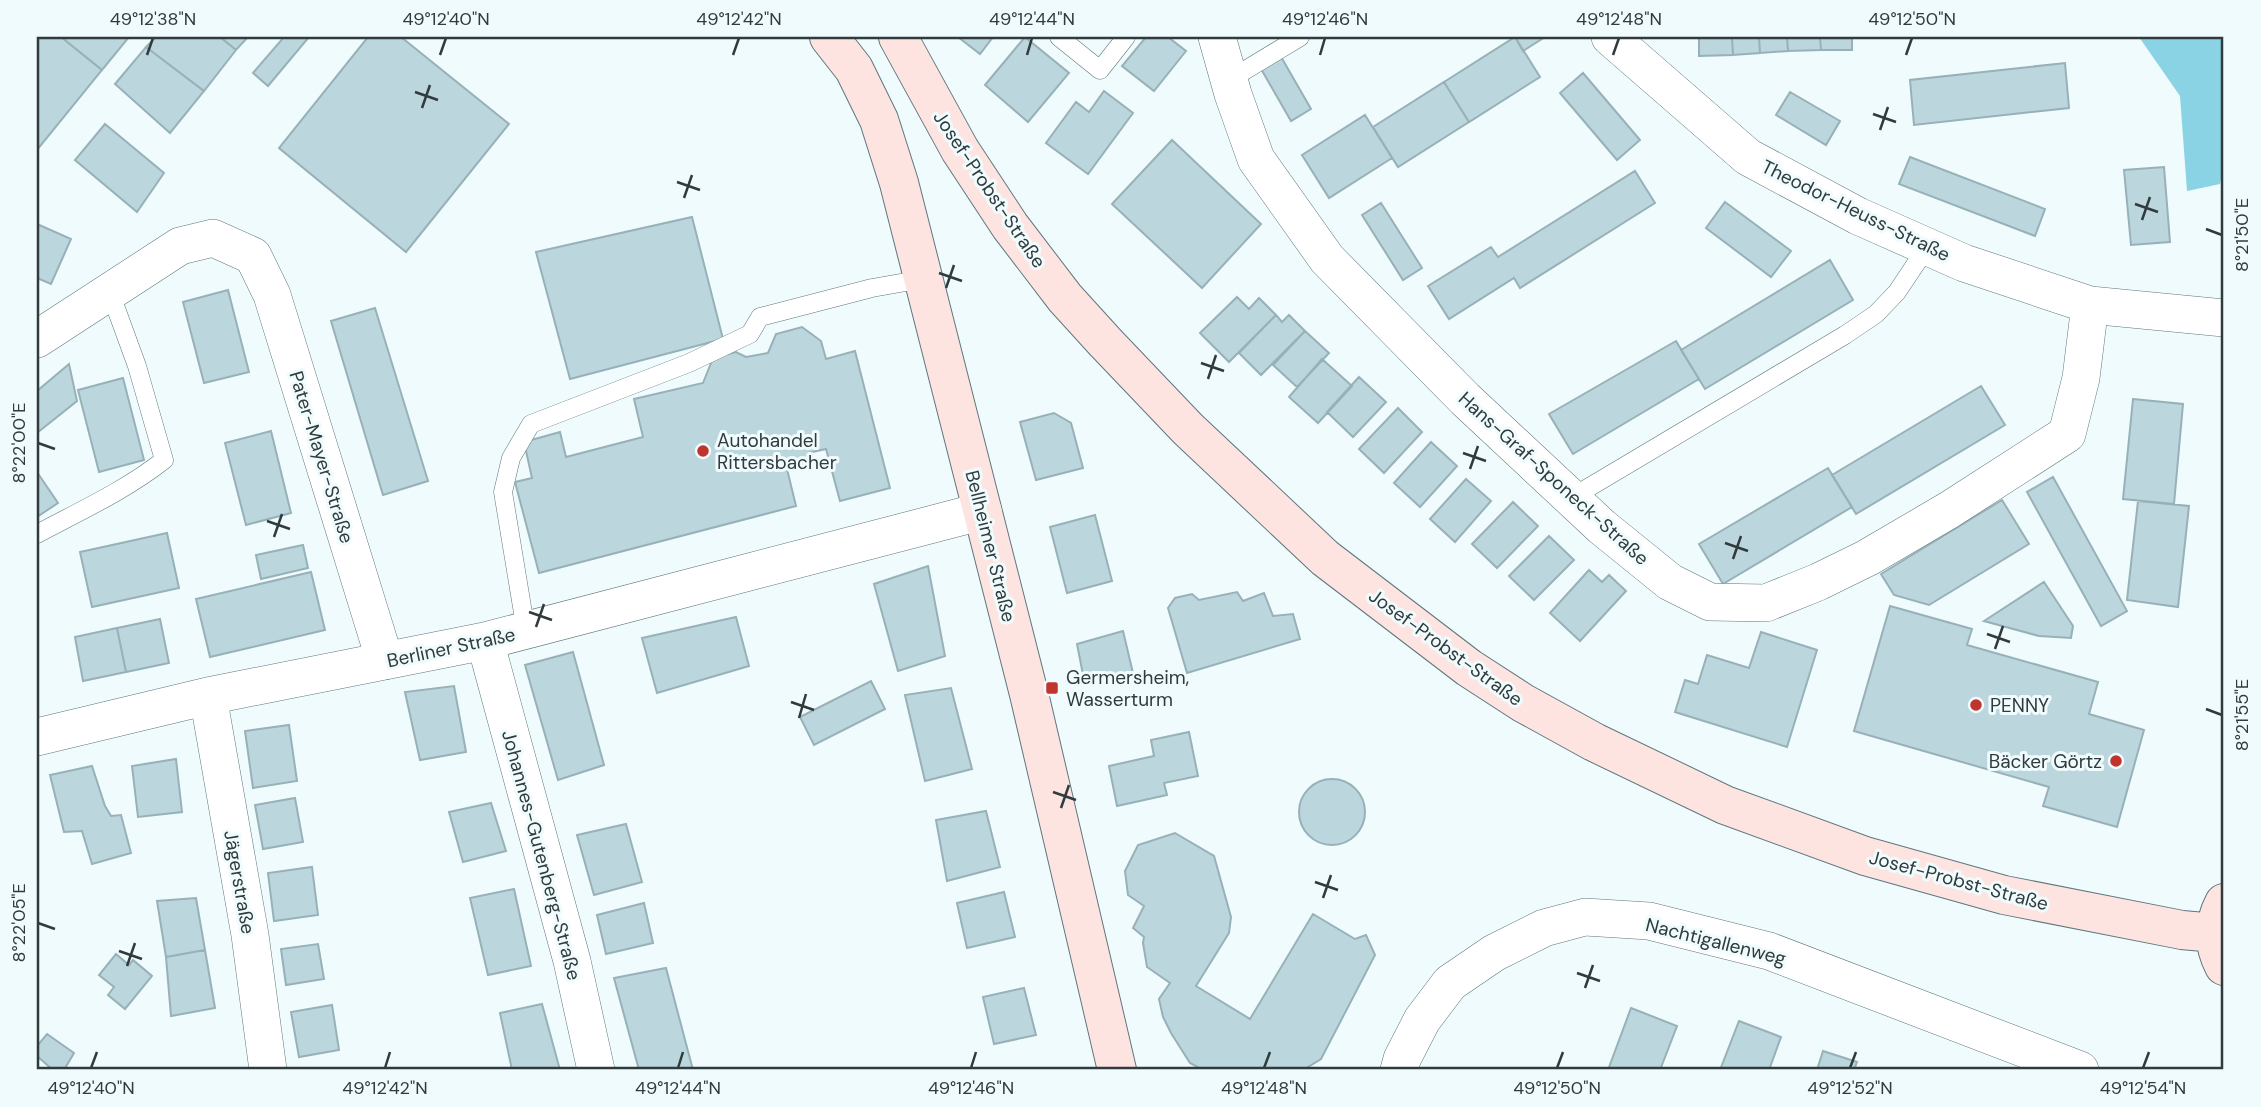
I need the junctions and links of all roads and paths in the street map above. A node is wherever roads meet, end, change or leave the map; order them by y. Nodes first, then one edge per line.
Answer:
1 (828, 37) edge
2 (898, 37) edge
3 (1059, 37) edge
4 (1126, 37) edge
5 (1217, 37) edge
6 (1300, 37) edge
7 (1610, 37) edge
8 (1229, 80) junction
9 (1927, 247) junction
10 (923, 279) junction
11 (110, 292) junction
12 (2090, 305) junction
13 (2224, 318) edge
14 (38, 336) edge
15 (1572, 498) junction
16 (983, 511) junction
17 (37, 534) edge
18 (526, 631) junction
19 (485, 641) junction
20 (385, 661) junction
21 (208, 695) junction
22 (37, 737) edge
23 (2221, 934) edge
24 (268, 1070) edge
25 (596, 1070) edge
26 (1117, 1070) edge
27 (1399, 1070) edge
28 (2080, 1070) edge

1 - 10 main road, Bellheimer Straße
2 - 23 main road, Josef-Probst-Straße
3 - 4 lane
5 - 8 street, Hans-Graf-Sponeck-Straße
6 - 8 lane
7 - 9 street, Theodor-Heuss-Straße
8 - 15 street, Hans-Graf-Sponeck-Straße
9 - 12 street, Theodor-Heuss-Straße
9 - 15 lane
10 - 16 main road, Bellheimer Straße
10 - 18 lane
11 - 14 street
11 - 17 lane
11 - 20 street, Pater-Mayer-Straße
12 - 13 street, Theodor-Heuss-Straße
12 - 15 street, Hans-Graf-Sponeck-Straße
16 - 18 street, Berliner Straße
16 - 26 main road, Bellheimer Straße
18 - 19 street, Berliner Straße
19 - 20 street, Berliner Straße
19 - 25 street, Johannes-Gutenberg-Straße
20 - 21 street, Berliner Straße
21 - 22 street, Berliner Straße
21 - 24 street, Jägerstraße
27 - 28 street, Nachtigallenweg

